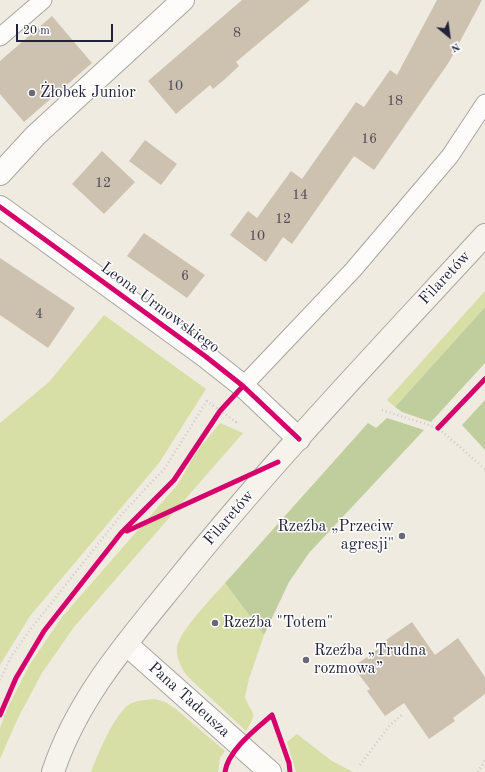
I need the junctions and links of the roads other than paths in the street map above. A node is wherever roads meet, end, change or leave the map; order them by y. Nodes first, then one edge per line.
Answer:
1 (43, 0) edge
2 (183, 0) edge
3 (0, 37) edge
4 (485, 103) edge
5 (0, 174) edge
6 (0, 207) edge
7 (485, 235) edge
8 (243, 386) junction
9 (299, 439) junction
10 (126, 644) junction
11 (53, 772) edge
12 (270, 772) edge

1 - 3 lane
2 - 5 street
4 - 8 lane
6 - 8 street, Leona Urmowskiego
7 - 9 main road, Filaretów
8 - 9 street, Leona Urmowskiego
9 - 10 main road, Filaretów
10 - 11 main road, Filaretów
10 - 12 street, Pana Tadeusza

